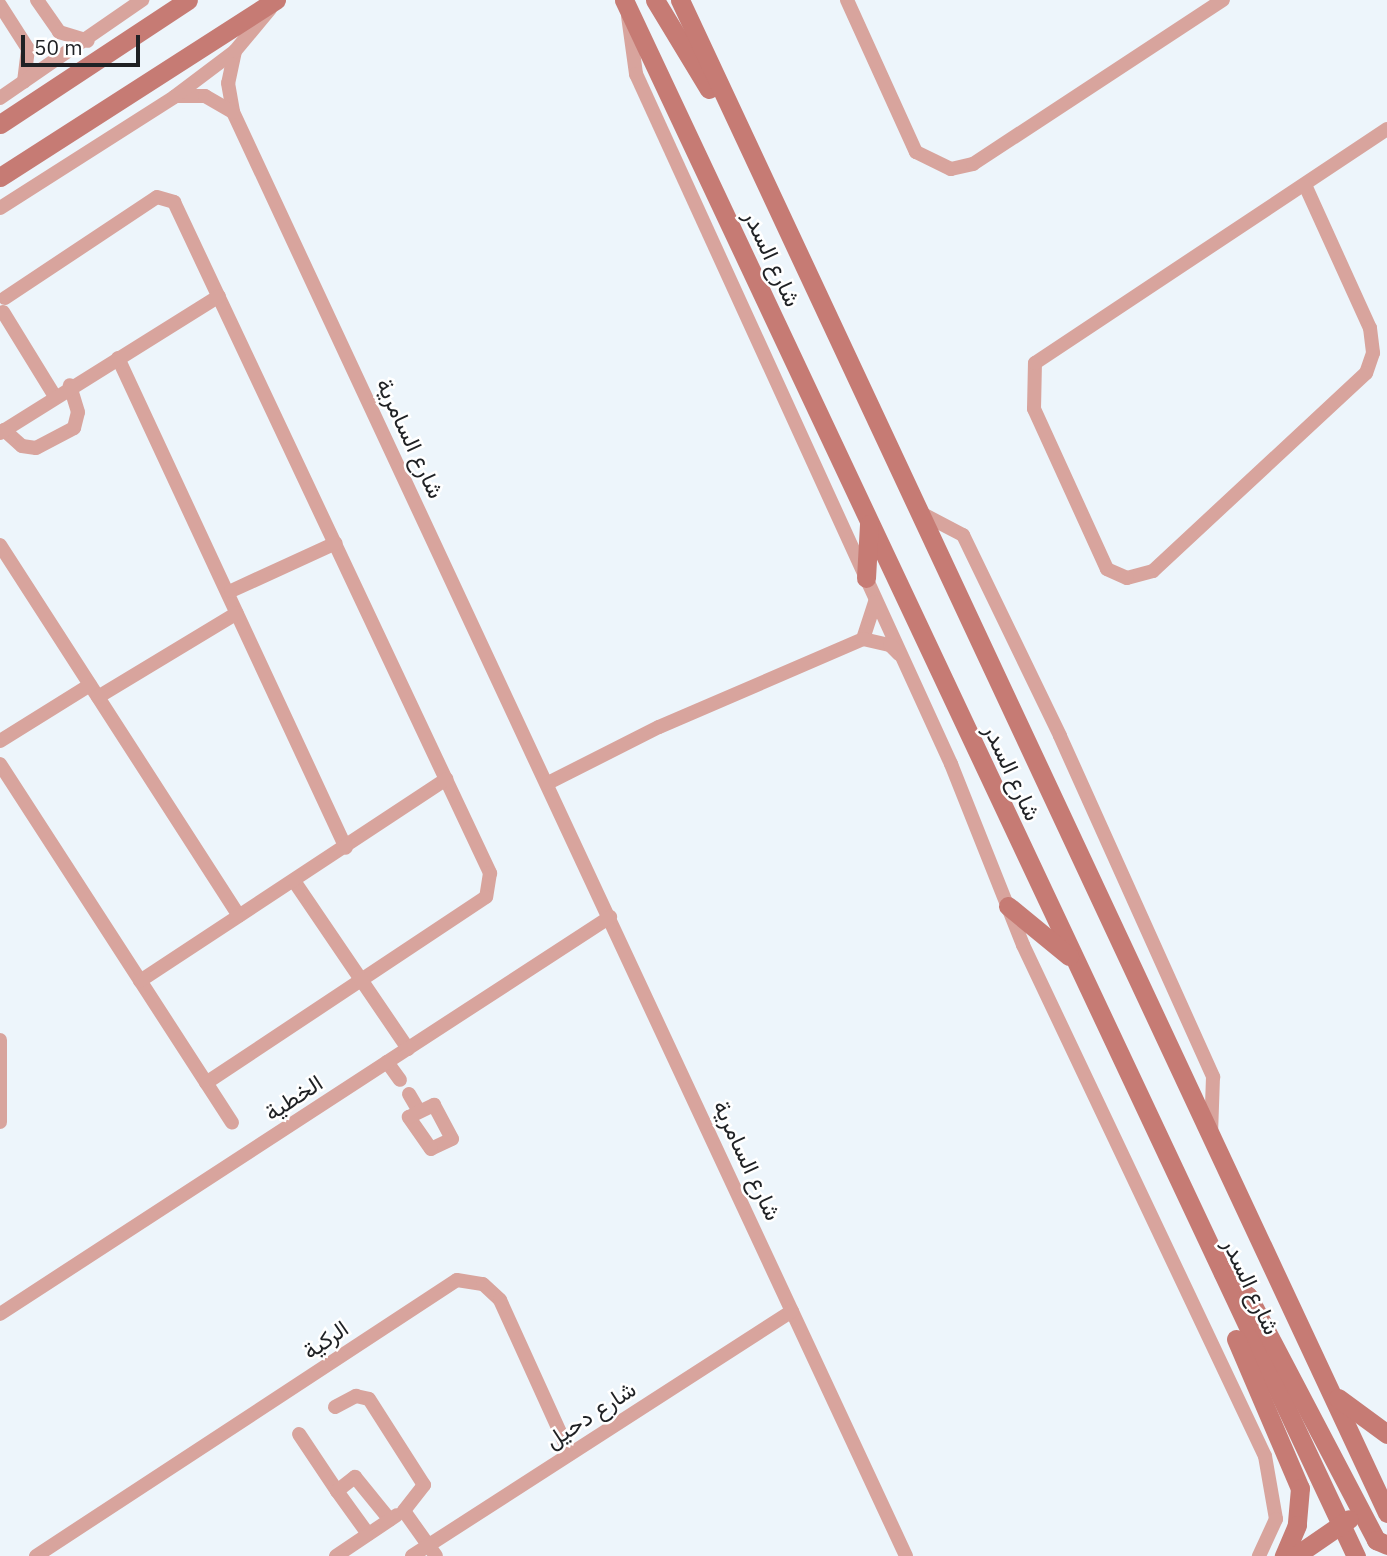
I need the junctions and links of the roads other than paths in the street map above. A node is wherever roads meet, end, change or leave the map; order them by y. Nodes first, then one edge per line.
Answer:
1 (37, 0) edge
2 (142, 0) edge
3 (188, 0) edge
4 (276, 0) edge
5 (655, 0) edge
6 (680, 0) edge
7 (848, 0) edge
8 (1223, 0) edge
9 (626, 4) edge
10 (0, 5) edge
11 (88, 41) junction
12 (235, 51) junction
13 (24, 82) junction
14 (173, 97) junction
15 (0, 98) edge
16 (233, 112) junction
17 (0, 124) edge
18 (734, 124) junction
19 (1387, 129) edge
20 (0, 177) edge
21 (1305, 184) junction
22 (0, 208) edge
23 (219, 296) junction
24 (2, 303) edge
25 (118, 358) junction
26 (70, 385) junction
27 (54, 395) junction
28 (2, 432) edge
29 (916, 510) junction
30 (869, 519) junction
31 (336, 543) junction
32 (0, 545) edge
33 (866, 578) junction
34 (231, 591) junction
35 (875, 599) junction
36 (237, 613) junction
37 (863, 639) junction
38 (900, 654) junction
39 (94, 691) junction
40 (0, 741) edge
41 (0, 764) edge
42 (446, 779) junction
43 (548, 783) junction
44 (346, 848) junction
45 (294, 881) junction
46 (1008, 906) junction
47 (239, 916) junction
48 (610, 918) junction
49 (1073, 959) junction
50 (140, 981) junction
51 (358, 983) junction
52 (0, 1040) edge
53 (408, 1049) junction
54 (387, 1062) junction
55 (400, 1080) dead end
56 (206, 1083) junction
57 (409, 1094) dead end
58 (417, 1108) dead end
59 (0, 1122) edge
60 (232, 1122) dead end
61 (1211, 1138) junction
62 (1217, 1268) junction
63 (793, 1311) junction
64 (0, 1314) edge
65 (1331, 1391) junction
66 (335, 1407) dead end
67 (299, 1434) dead end
68 (1387, 1434) edge
69 (570, 1454) junction
70 (337, 1491) junction
71 (1385, 1501) edge
72 (404, 1511) junction
73 (1360, 1511) junction
74 (390, 1520) junction
75 (1340, 1525) junction
76 (368, 1534) junction
77 (1379, 1543) edge
78 (433, 1551) edge
79 (1353, 1554) edge
80 (36, 1556) edge
81 (335, 1556) edge
82 (412, 1556) edge
83 (906, 1556) edge
84 (1259, 1556) edge
85 (1284, 1556) edge
86 (1295, 1556) edge

1 - 11 street
2 - 11 street
3 - 17 main road
4 - 12 street
4 - 20 main road
5 - 18 main road
6 - 18 main road, شارع السدر
7 - 8 street
9 - 30 main road, شارع السدر
9 - 33 street, شارع السدر
10 - 13 street
11 - 13 street
12 - 14 street
12 - 16 street, شارع السامرية
13 - 15 street
14 - 16 street
14 - 22 street
16 - 43 street, شارع السامرية
18 - 29 main road, شارع السدر
19 - 21 street
21 - 21 street
23 - 24 street
23 - 25 street
23 - 31 street
24 - 27 street
25 - 26 street
25 - 34 street
26 - 27 street
26 - 28 street
27 - 28 street
29 - 61 main road, شارع السدر
29 - 61 street, شارع السدر
30 - 33 main road
30 - 49 main road, شارع السدر
31 - 34 street
31 - 42 street
32 - 39 street
33 - 35 street, شارع السدر
34 - 36 street
35 - 37 street
35 - 38 street, شارع السدر
36 - 39 street
36 - 44 street
37 - 38 street
37 - 43 street
38 - 46 street, شارع السدر
39 - 40 street
39 - 47 street
41 - 50 street
42 - 44 street
42 - 51 street
43 - 48 street, شارع السامرية
44 - 45 street
45 - 47 street
45 - 51 street
46 - 49 main road
46 - 84 street, شارع السدر
47 - 50 street
48 - 53 street, الخطية
48 - 63 street, شارع السامرية
49 - 62 main road, شارع السدر
50 - 56 street
51 - 53 street
51 - 56 street
52 - 59 street
53 - 54 street, الخطية
54 - 55 street
54 - 64 street, الخطية
56 - 60 street
57 - 58 street
61 - 65 main road, شارع السدر
62 - 73 main road
62 - 75 main road, شارع السدر
62 - 85 main road
63 - 69 street, شارع دحيل
63 - 83 street, شارع السامرية
65 - 68 main road
65 - 71 main road, شارع السدر
66 - 72 street
67 - 70 street
69 - 78 street, شارع دحيل
69 - 80 street, الركية
70 - 74 street
70 - 76 street
71 - 73 main road
71 - 77 main road
72 - 74 street
72 - 78 street
73 - 75 main road
73 - 77 main road
74 - 76 street
75 - 77 main road
75 - 79 main road, شارع السدر
75 - 86 main road
76 - 81 street
77 - 79 main road
78 - 82 street, شارع دحيل

